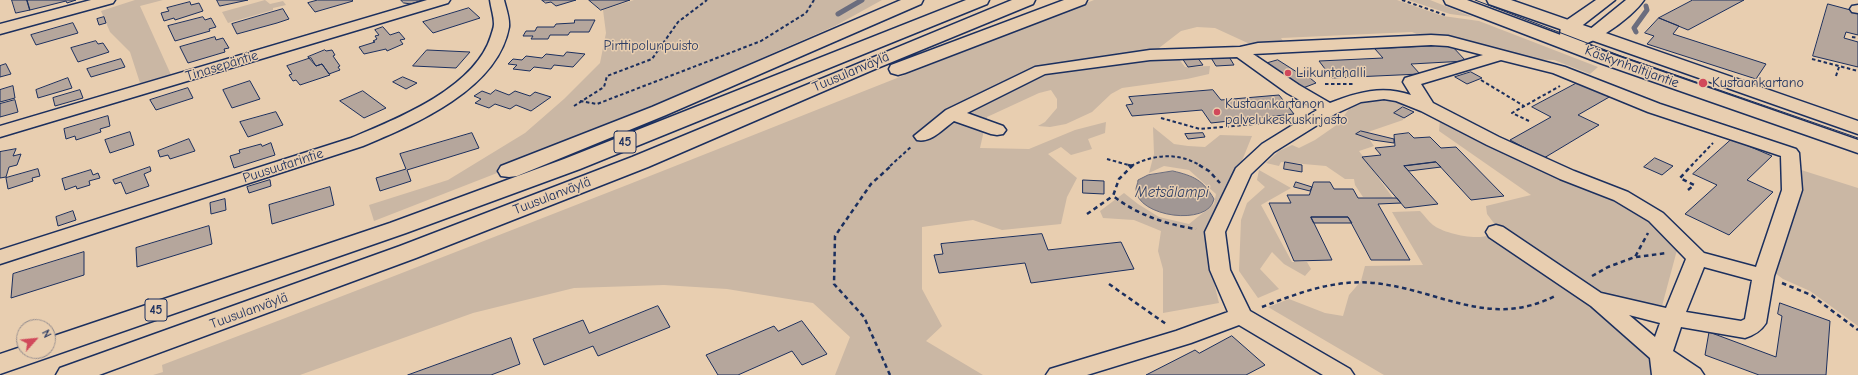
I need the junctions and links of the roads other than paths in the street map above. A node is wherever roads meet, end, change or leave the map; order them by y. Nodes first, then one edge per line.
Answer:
1 (108, 0) edge
2 (444, 0) edge
3 (496, 0) edge
4 (892, 0) edge
5 (915, 0) edge
6 (981, 0) edge
7 (1027, 0) edge
8 (1079, 0) edge
9 (1452, 0) edge
10 (1495, 0) edge
11 (1607, 0) edge
12 (1636, 0) edge
13 (0, 29) edge
14 (1595, 34) junction
15 (1569, 35) junction
16 (808, 48) junction
17 (1240, 52) junction
18 (1499, 55) junction
19 (1427, 107) junction
20 (952, 114) junction
21 (1322, 114) junction
22 (1858, 128) edge
23 (997, 130) dead end
24 (0, 132) edge
25 (923, 136) road end
26 (1858, 147) edge
27 (640, 162) junction
28 (1496, 232) dead end
29 (0, 257) edge
30 (1697, 258) junction
31 (265, 272) junction
32 (1763, 276) junction
33 (1594, 299) junction
34 (1241, 316) junction
35 (1673, 318) junction
36 (56, 345) edge
37 (16, 359) edge
38 (0, 364) edge
39 (1663, 364) edge
40 (70, 375) edge
41 (1058, 375) edge
42 (1342, 375) edge
43 (1692, 375) edge

1 - 13 street
2 - 24 street, Tinasepäntie
3 - 29 street, Puusuutarintie
4 - 16 main road
5 - 16 main road
6 - 31 main road, Tuusulanväylä / 45
7 - 27 main road, Tuusulanväylä / 45
8 - 27 main road
9 - 15 main road, Käskynhaltijantie
10 - 15 main road, Käskynhaltijantie
11 - 15 main road
12 - 14 main road
14 - 15 main road
14 - 22 main road, Käskynhaltijantie
15 - 26 main road, Käskynhaltijantie
16 - 31 main road
17 - 18 street
17 - 20 street
17 - 21 street
18 - 19 street
18 - 32 street
19 - 21 street
19 - 30 street
20 - 23 street
20 - 25 street
21 - 34 street
27 - 40 main road, Tuusulanväylä / 45
28 - 33 street
30 - 32 street
30 - 35 street
31 - 36 main road, Tuusulanväylä / 45
32 - 35 street
33 - 35 street
33 - 39 street
34 - 41 street
34 - 42 street
35 - 39 street
37 - 38 main road
39 - 43 street

